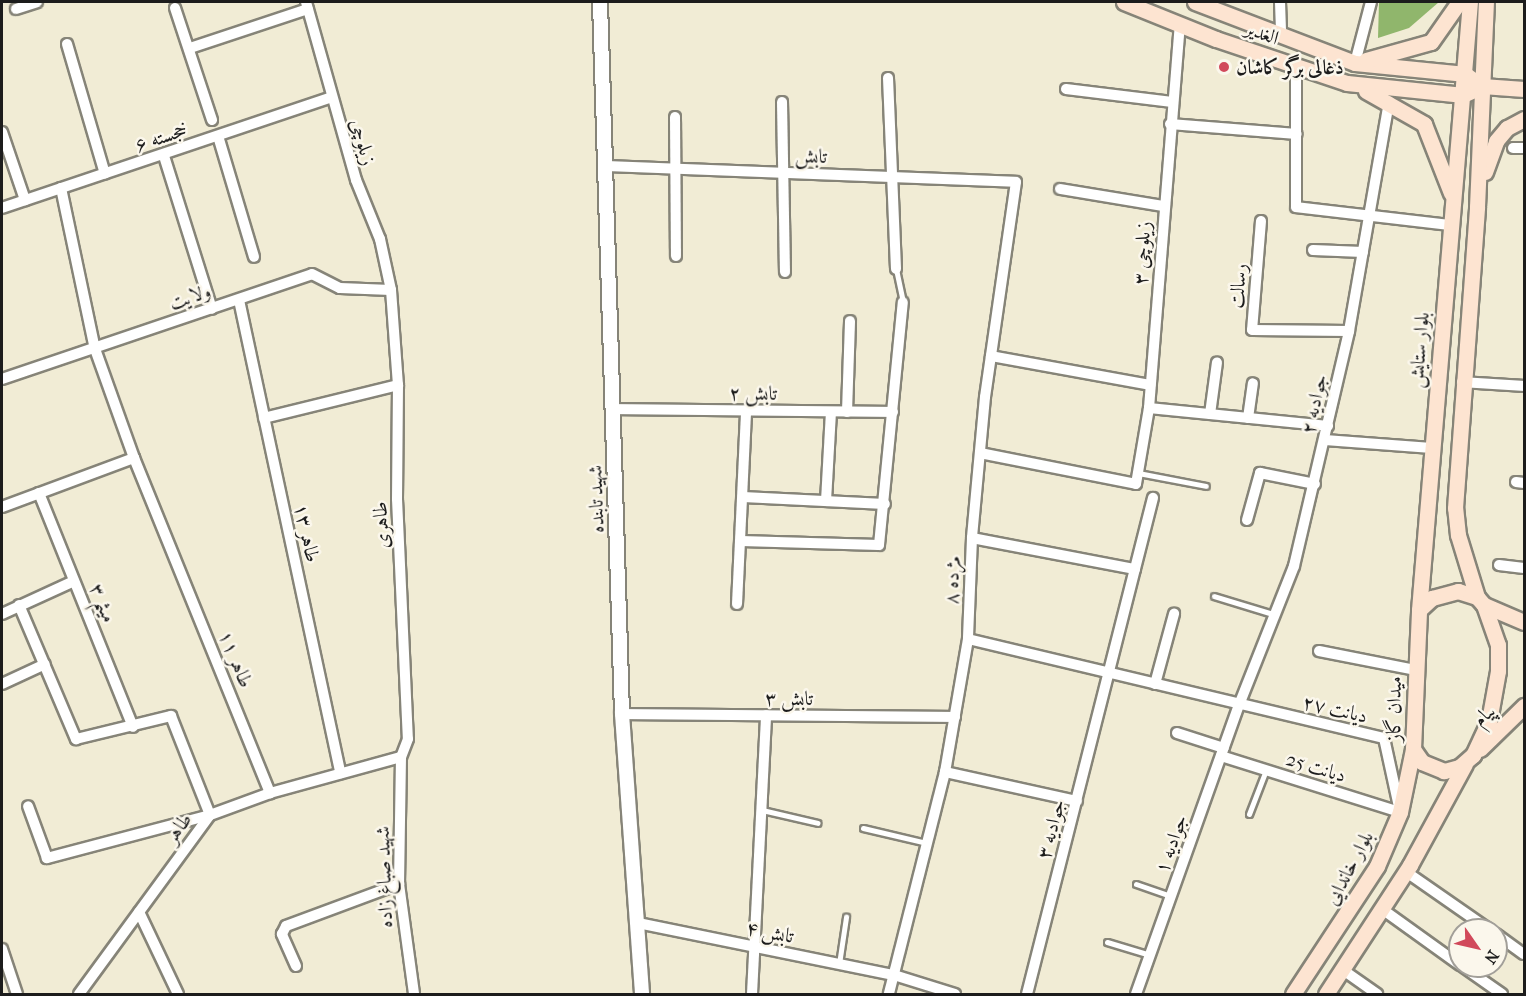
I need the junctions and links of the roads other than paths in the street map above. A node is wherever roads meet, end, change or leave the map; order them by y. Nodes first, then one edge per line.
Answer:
1 (37, 2) edge
2 (600, 2) edge
3 (1124, 2) edge
4 (1195, 2) edge
5 (1280, 2) edge
6 (1371, 2) edge
7 (1459, 2) edge
8 (1470, 2) edge
9 (1486, 2) edge
10 (307, 5) edge
11 (176, 8) dead end
12 (15, 9) dead end
13 (1226, 14) junction
14 (1180, 25) junction
15 (1281, 35) junction
16 (1216, 39) junction
17 (67, 44) dead end
18 (190, 48) junction
19 (1355, 63) junction
20 (1296, 68) junction
21 (1465, 74) junction
22 (888, 78) dead end
23 (1347, 83) junction
24 (1482, 86) junction
25 (1066, 89) dead end
26 (1524, 89) edge
27 (1463, 95) junction
28 (332, 97) junction
29 (1389, 100) junction
30 (782, 102) dead end
31 (1172, 102) junction
32 (675, 117) dead end
33 (1524, 119) edge
34 (212, 120) dead end
35 (1170, 124) junction
36 (2, 132) edge
37 (1297, 134) junction
38 (218, 136) junction
39 (164, 156) junction
40 (604, 165) junction
41 (676, 168) junction
42 (783, 173) junction
43 (105, 174) junction
44 (890, 177) junction
45 (1016, 182) joint
46 (61, 188) junction
47 (1060, 189) dead end
48 (1452, 195) junction
49 (25, 200) junction
50 (1163, 206) junction
51 (1477, 207) junction
52 (2, 208) edge
53 (1369, 216) junction
54 (1261, 221) dead end
55 (1449, 225) junction
56 (1313, 250) dead end
57 (1363, 252) junction
58 (676, 256) dead end
59 (254, 257) dead end
60 (896, 269) joint
61 (785, 272) dead end
62 (391, 290) junction
63 (238, 300) junction
64 (903, 302) joint
65 (212, 309) junction
66 (1443, 318) junction
67 (1468, 319) junction
68 (850, 321) dead end
69 (1349, 331) junction
70 (95, 350) junction
71 (991, 356) junction
72 (1217, 362) dead end
73 (2, 379) edge
74 (1462, 382) junction
75 (1253, 383) dead end
76 (398, 385) junction
77 (1150, 385) junction
78 (1524, 386) edge
79 (1149, 408) junction
80 (612, 409) junction
81 (746, 410) junction
82 (831, 412) junction
83 (847, 412) junction
84 (893, 412) junction
85 (1210, 414) junction
86 (264, 418) junction
87 (1248, 418) junction
88 (1328, 426) junction
89 (1325, 440) junction
90 (1432, 448) junction
91 (980, 453) junction
92 (134, 458) junction
93 (1137, 478) junction
94 (1315, 484) junction
95 (1206, 486) dead end
96 (39, 493) junction
97 (743, 497) junction
98 (1153, 498) dead end
99 (826, 501) junction
100 (885, 504) junction
101 (2, 507) edge
102 (1247, 520) dead end
103 (972, 538) junction
104 (741, 542) junction
105 (1499, 565) dead end
106 (1135, 568) junction
107 (1524, 568) edge
108 (75, 581) junction
109 (1215, 596) dead end
110 (1481, 601) junction
111 (737, 604) dead end
112 (19, 605) junction
113 (1419, 610) junction
114 (2, 614) edge
115 (1174, 614) dead end
116 (1277, 615) junction
117 (1524, 622) edge
118 (968, 639) junction
119 (1319, 651) dead end
120 (45, 664) junction
121 (1416, 670) junction
122 (1109, 672) junction
123 (2, 684) edge
124 (1155, 684) junction
125 (1239, 705) junction
126 (1524, 706) edge
127 (622, 714) junction
128 (766, 715) junction
129 (955, 717) junction
130 (133, 726) junction
131 (1177, 733) dead end
132 (1413, 749) junction
133 (1222, 752) junction
134 (401, 757) junction
135 (1469, 759) junction
136 (1266, 770) junction
137 (945, 772) junction
138 (340, 773) junction
139 (270, 793) junction
140 (1077, 801) junction
141 (28, 806) dead end
142 (762, 810) junction
143 (1400, 812) junction
144 (1248, 814) dead end
145 (210, 815) junction
146 (818, 823) dead end
147 (863, 828) dead end
148 (927, 843) junction
149 (1406, 871) junction
150 (399, 884) junction
151 (1136, 884) dead end
152 (1171, 896) junction
153 (1382, 909) junction
154 (139, 912) junction
155 (846, 917) dead end
156 (1473, 918) edge
157 (638, 924) junction
158 (1107, 942) dead end
159 (1508, 943) edge
160 (756, 947) junction
161 (2, 949) edge
162 (1524, 954) edge
163 (1150, 955) junction
164 (1448, 956) edge
165 (839, 964) junction
166 (296, 966) dead end
167 (1342, 970) junction
168 (894, 975) junction
169 (1479, 978) edge
170 (17, 994) edge
171 (79, 994) edge
172 (177, 994) edge
173 (414, 994) edge
174 (642, 994) edge
175 (753, 994) edge
176 (889, 994) edge
177 (955, 994) edge
178 (1027, 994) edge
179 (1136, 994) edge
180 (1293, 994) edge
181 (1326, 994) edge
182 (1377, 994) edge
183 (1502, 994) edge

1 - 12 street
2 - 40 street, شهید تابنده
3 - 14 main road, الغدیر
4 - 13 main road, الغدیر
5 - 15 street
6 - 19 street
7 - 19 main road
8 - 21 main road, بلوار ستایش
9 - 24 main road
10 - 18 street
10 - 28 street, زیلوچی
11 - 18 street
13 - 15 main road, الغدیر
13 - 16 main road
14 - 16 main road, الغدیر
14 - 31 street, زیلوچی ۳
15 - 19 main road, الغدیر
16 - 20 main road, الغدیر
17 - 43 street
18 - 34 street
19 - 21 main road, الغدیر
20 - 23 main road, الغدیر
20 - 37 street
21 - 24 main road, الغدیر
21 - 27 main road, بلوار ستایش
22 - 44 street
23 - 27 main road, الغدیر
23 - 29 main road
24 - 26 main road
24 - 27 main road
24 - 51 main road
25 - 31 street
27 - 48 main road, بلوار ستایش
28 - 38 street, خجسته ۶
28 - 62 street, زیلوچی
29 - 48 main road
29 - 53 street, جوادیه ۲
30 - 42 street
31 - 35 street, زیلوچی ۳
32 - 41 street
33 - 51 main road
35 - 37 street
35 - 50 street, زیلوچی ۳
36 - 49 street
37 - 53 street
38 - 39 street, خجسته ۶
38 - 59 street
39 - 43 street, خجسته ۶
39 - 65 street
40 - 41 street, تابش
40 - 80 street, شهید تابنده
41 - 42 street, تابش
41 - 58 street
42 - 44 street, تابش
42 - 61 street
43 - 46 street, خجسته ۶
44 - 45 street, تابش
44 - 60 street
45 - 71 street, مژده ۸
46 - 49 street, خجسته ۶
46 - 70 street
47 - 50 street
48 - 55 main road, بلوار ستایش
49 - 52 street, خجسته ۶
50 - 77 street, زیلوچی ۳
51 - 67 main road
53 - 55 street
53 - 57 street, جوادیه ۲
54 - 69 street, رسالت
55 - 66 main road, بلوار ستایش
56 - 57 street
57 - 69 street, جوادیه ۲
60 - 64 lane
62 - 63 street, ولایت
62 - 76 street, طاهری
63 - 65 street, ولایت
63 - 86 street, طاهر ۱۳
64 - 84 street
65 - 70 street, ولایت
66 - 67 main road
66 - 90 main road, بلوار ستایش
67 - 74 main road
68 - 83 street
69 - 88 street, جوادیه ۲
70 - 73 street, ولایت
70 - 92 street
71 - 77 street
71 - 91 street, مژده ۸
72 - 85 street
74 - 78 street
74 - 110 main road
75 - 87 street
76 - 86 street
76 - 134 street, طاهری
77 - 79 street, زیلوچی ۳
79 - 85 street
79 - 93 street, زیلوچی ۳
80 - 81 street, تابش ۲
80 - 127 street, شهید تابنده
81 - 82 street, تابش ۲
81 - 97 street
82 - 83 street, تابش ۲
82 - 99 street
83 - 84 street, تابش ۲
84 - 100 street
85 - 87 street
86 - 138 street, طاهر ۱۳
87 - 88 street
88 - 89 street, جوادیه ۲
89 - 90 street
89 - 94 street, جوادیه ۲
90 - 113 main road, بلوار ستایش
91 - 93 street
91 - 103 street, مژده ۸
92 - 96 street
92 - 139 street, طاهر ۱۱
93 - 95 lane
94 - 102 street
94 - 116 street, جوادیه ۲
96 - 101 street
96 - 108 street, میثم ۳
97 - 99 street
97 - 104 street
98 - 106 street, جوادیه ۳
99 - 100 street
100 - 104 street
103 - 106 street
103 - 118 street, مژده ۸
104 - 111 street
105 - 107 street
106 - 122 street, جوادیه ۳
108 - 112 street
108 - 130 street, میثم ۳
109 - 116 lane
110 - 113 main road
110 - 117 main road
110 - 135 main road
112 - 114 street
112 - 120 street
113 - 121 main road, میدان گاز
115 - 124 street
116 - 125 street, جوادیه ۲
118 - 122 street
118 - 129 street, مژده ۸
119 - 121 street
120 - 123 street
120 - 130 street
121 - 132 main road, میدان گاز
122 - 124 street
122 - 140 street, جوادیه ۳
124 - 125 street
125 - 133 street, جوادیه ۱
125 - 143 street, دیانت ۲۷
126 - 135 main road, پیام
127 - 128 street, تابش ۳
127 - 157 street, شهید تابنده
128 - 129 street, تابش ۳
128 - 142 street
129 - 137 street, مژده ۸
130 - 145 street
131 - 133 street, دیانت 25
132 - 135 main road, میدان گاز
132 - 143 main road, بلوار خاندایی
133 - 136 street, دیانت 25
133 - 152 street, جوادیه ۱
134 - 138 street, طاهر
134 - 150 street, شهید صباغ زاده
135 - 149 main road
136 - 143 street, دیانت 25
136 - 144 lane
137 - 140 street
137 - 148 street, مژده ۸
138 - 139 street, طاهر
139 - 145 street, طاهر
140 - 178 street, جوادیه ۳
141 - 145 street
142 - 146 lane
142 - 160 street
143 - 180 main road, بلوار خاندایی
145 - 154 street, طاهر
147 - 148 lane
148 - 168 street, مژده ۸
149 - 153 main road
149 - 156 street
150 - 166 street
150 - 173 street, شهید صباغ زاده
151 - 152 lane
152 - 163 street, جوادیه ۱
153 - 164 street
153 - 167 main road
154 - 171 street, طاهر
154 - 172 street
155 - 165 lane
157 - 160 street, تابش ۴
157 - 174 street, شهید تابنده
158 - 163 lane
159 - 162 street
160 - 165 street, تابش ۴
160 - 175 street
161 - 170 street
163 - 179 street, جوادیه ۱
165 - 168 street, تابش ۴
167 - 181 main road
167 - 182 street
168 - 176 street, مژده ۸
168 - 177 street, تابش ۴
169 - 183 street

